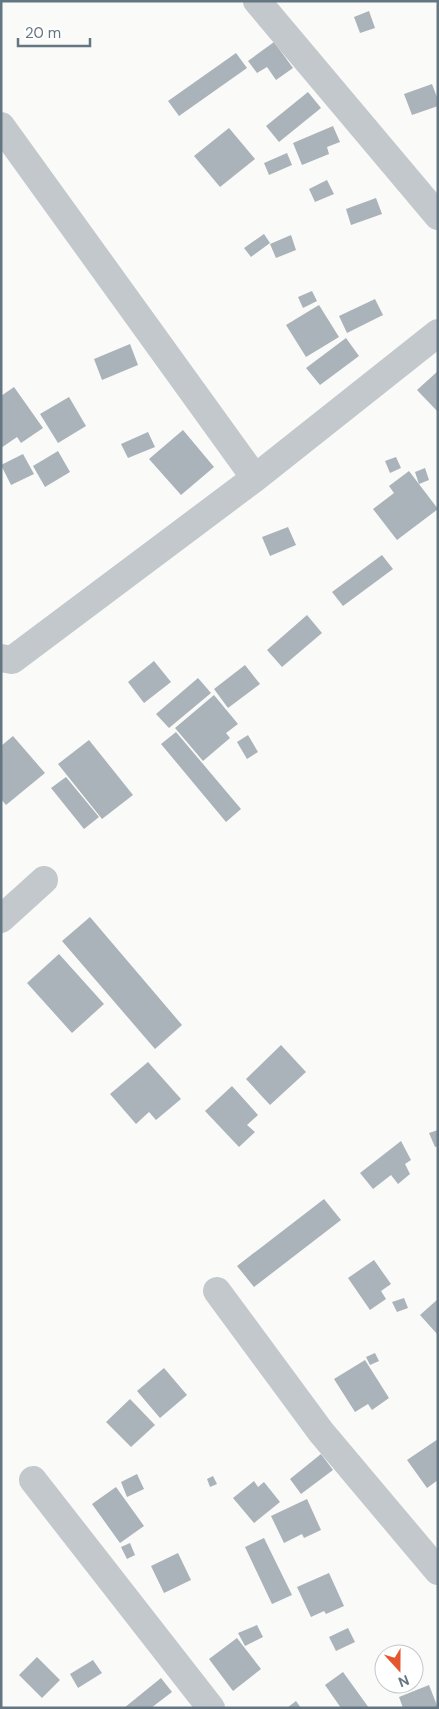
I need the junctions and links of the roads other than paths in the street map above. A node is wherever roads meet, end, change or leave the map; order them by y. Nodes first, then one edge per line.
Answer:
1 (257, 1) edge
2 (1, 126) edge
3 (438, 216) edge
4 (438, 334) edge
5 (254, 478) junction
6 (1, 658) edge
7 (44, 880) dead end
8 (1, 920) edge
9 (217, 1291) dead end
10 (33, 1480) dead end
11 (438, 1571) edge
12 (211, 1708) edge

1 - 3 street
2 - 5 street
4 - 5 street
5 - 6 street
7 - 8 street
9 - 11 street
10 - 12 street

